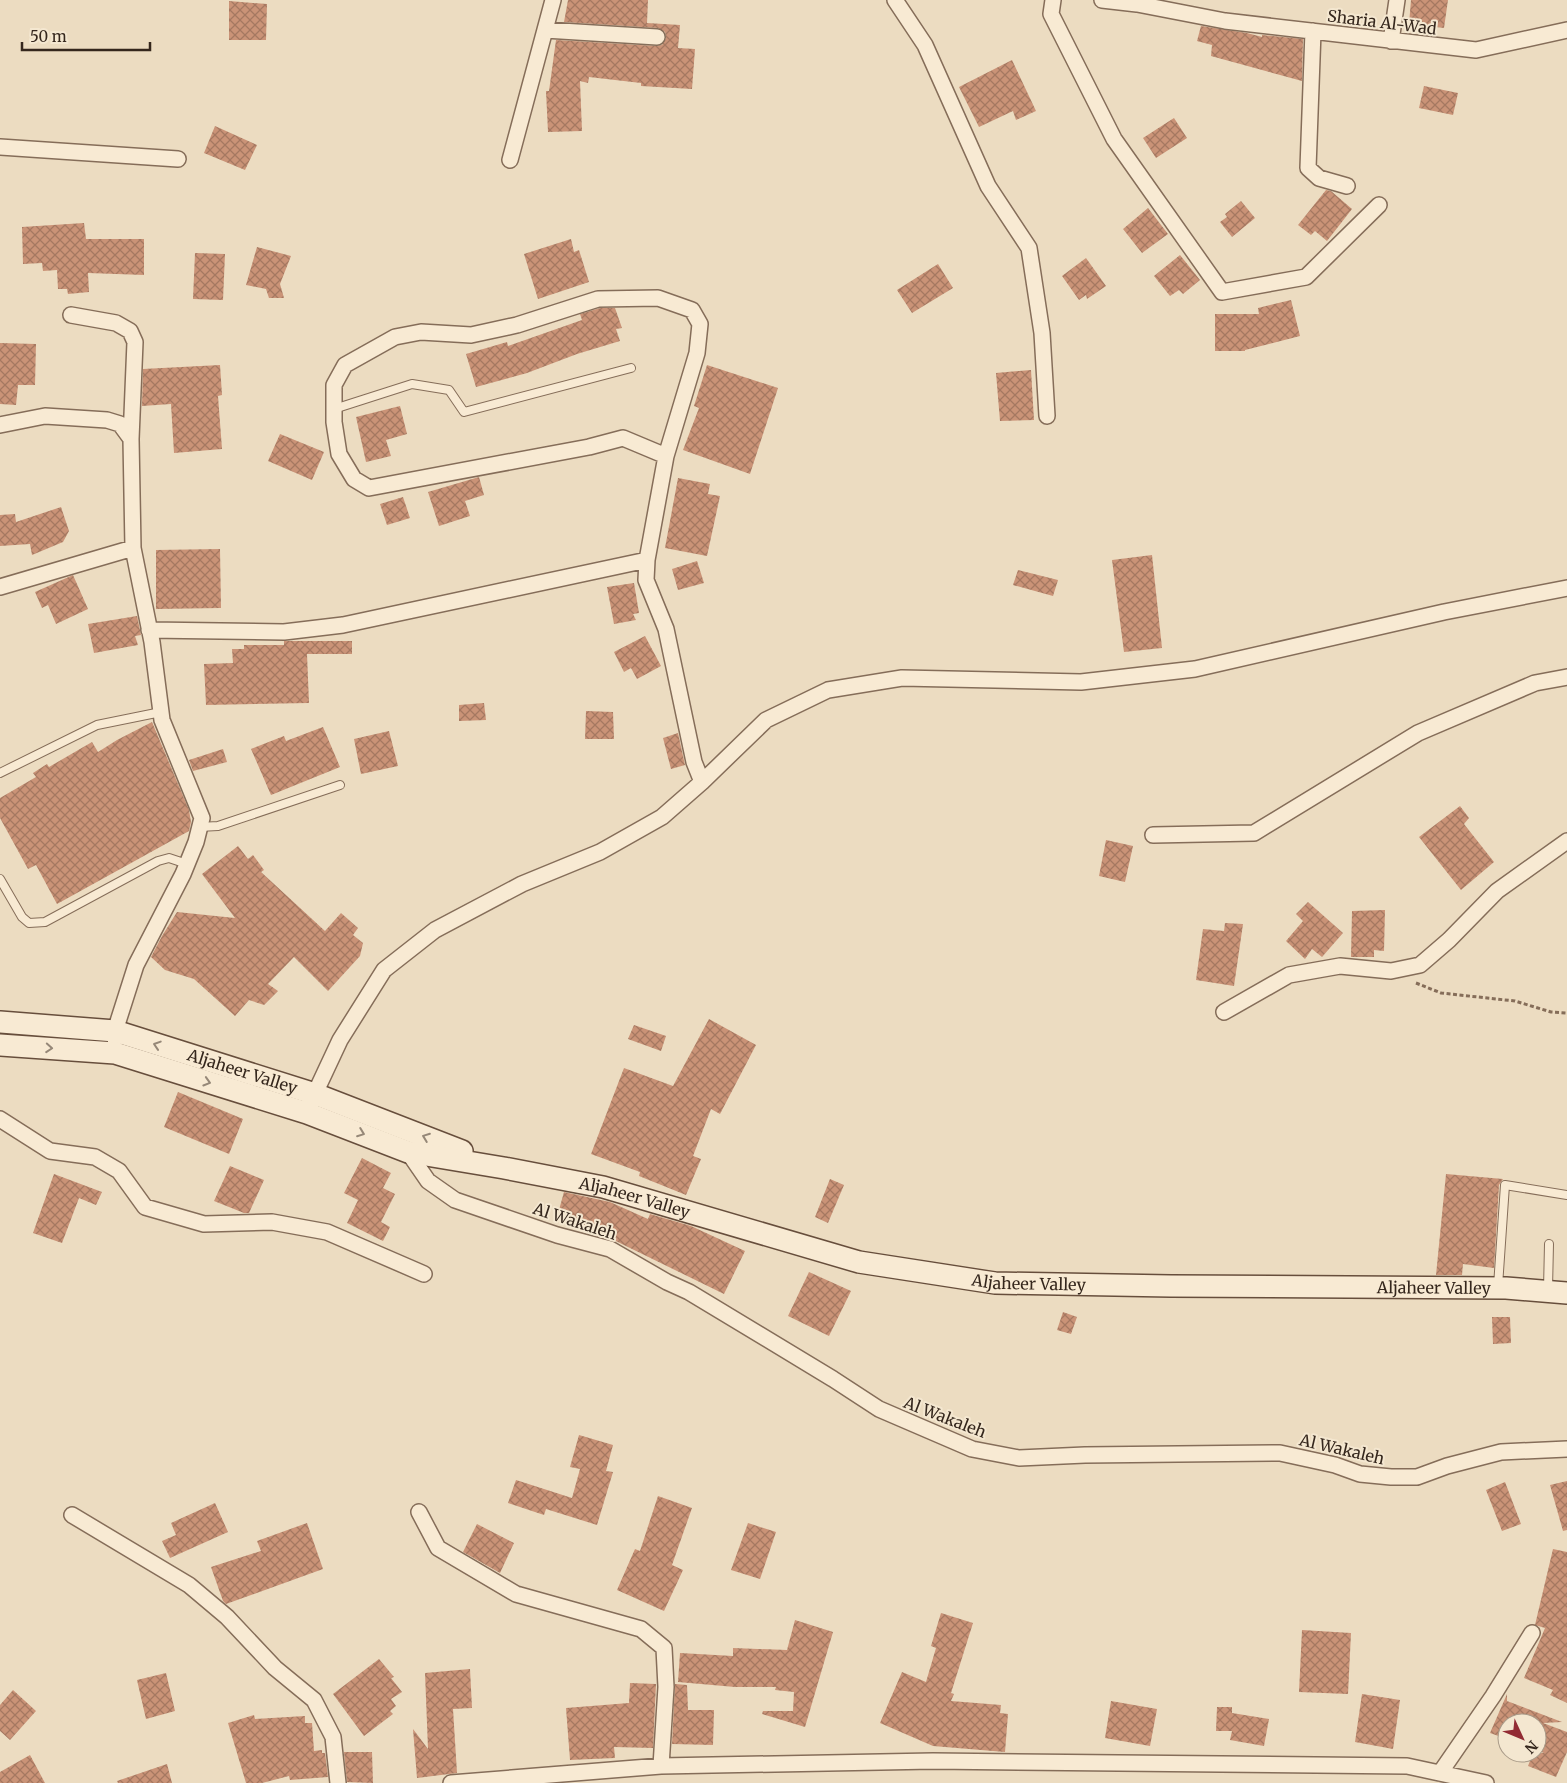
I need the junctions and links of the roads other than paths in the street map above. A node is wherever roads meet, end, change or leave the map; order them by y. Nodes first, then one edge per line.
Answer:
1 (553, 0) edge
2 (895, 0) edge
3 (1053, 0) edge
4 (1102, 0) edge
5 (1397, 0) edge
6 (545, 30) junction
7 (1567, 30) edge
8 (1313, 31) junction
9 (657, 37) dead end
10 (1392, 41) junction
11 (0, 147) edge
12 (178, 159) dead end
13 (510, 160) dead end
14 (1347, 186) dead end
15 (1379, 206) dead end
16 (71, 316) dead end
17 (631, 368) dead end
18 (334, 409) junction
19 (1046, 416) dead end
20 (0, 425) edge
21 (131, 439) junction
22 (666, 456) junction
23 (133, 548) junction
24 (647, 560) junction
25 (0, 587) edge
26 (1567, 588) edge
27 (149, 630) junction
28 (1567, 677) edge
29 (161, 712) junction
30 (0, 772) edge
31 (702, 782) junction
32 (340, 785) dead end
33 (200, 827) junction
34 (1153, 835) dead end
35 (1567, 841) edge
36 (187, 864) junction
37 (0, 879) edge
38 (1224, 1012) dead end
39 (0, 1022) edge
40 (115, 1031) junction
41 (0, 1045) edge
42 (115, 1053) junction
43 (311, 1104) junction
44 (0, 1119) edge
45 (408, 1152) junction
46 (504, 1168) junction
47 (1567, 1195) edge
48 (1549, 1244) dead end
49 (424, 1274) dead end
50 (1498, 1288) junction
51 (1558, 1292) edge
52 (1567, 1449) edge
53 (419, 1512) dead end
54 (72, 1514) dead end
55 (1532, 1633) dead end
56 (661, 1766) junction
57 (1440, 1773) junction
58 (480, 1782) edge
59 (338, 1783) edge
60 (451, 1783) edge
61 (1486, 1783) edge

1 - 6 street
2 - 19 street
3 - 15 street
4 - 8 street, Sharia Al-Wad
5 - 10 street
6 - 9 street
6 - 13 street
7 - 10 street, Sharia Al-Wad
8 - 10 street, Sharia Al-Wad
8 - 14 street
11 - 12 street
16 - 21 street
17 - 18 lane
18 - 22 street
18 - 22 street
20 - 21 street
21 - 23 street
22 - 24 street
23 - 25 street
23 - 27 street
24 - 27 street
24 - 31 street
26 - 31 street
27 - 29 street
28 - 34 street
29 - 30 lane
29 - 33 street
31 - 43 street
32 - 33 lane
33 - 36 street
35 - 38 street
36 - 37 lane
36 - 40 street
39 - 40 street, Aljaheer Valley
40 - 42 street
43 -> 40 street, Aljaheer Valley
41 -> 42 street, Aljaheer Valley
42 -> 43 street, Aljaheer Valley
43 -> 45 street, Aljaheer Valley
46 -> 43 street, Aljaheer Valley
44 - 49 street
45 - 46 street, Aljaheer Valley
45 - 52 street, Al Wakaleh
46 - 50 street, Aljaheer Valley
47 - 50 lane
48 - 51 lane
50 - 51 street, Aljaheer Valley
53 - 56 street
54 - 59 street
55 - 57 street
56 - 57 street
56 - 58 street
57 - 61 street
58 - 60 street

